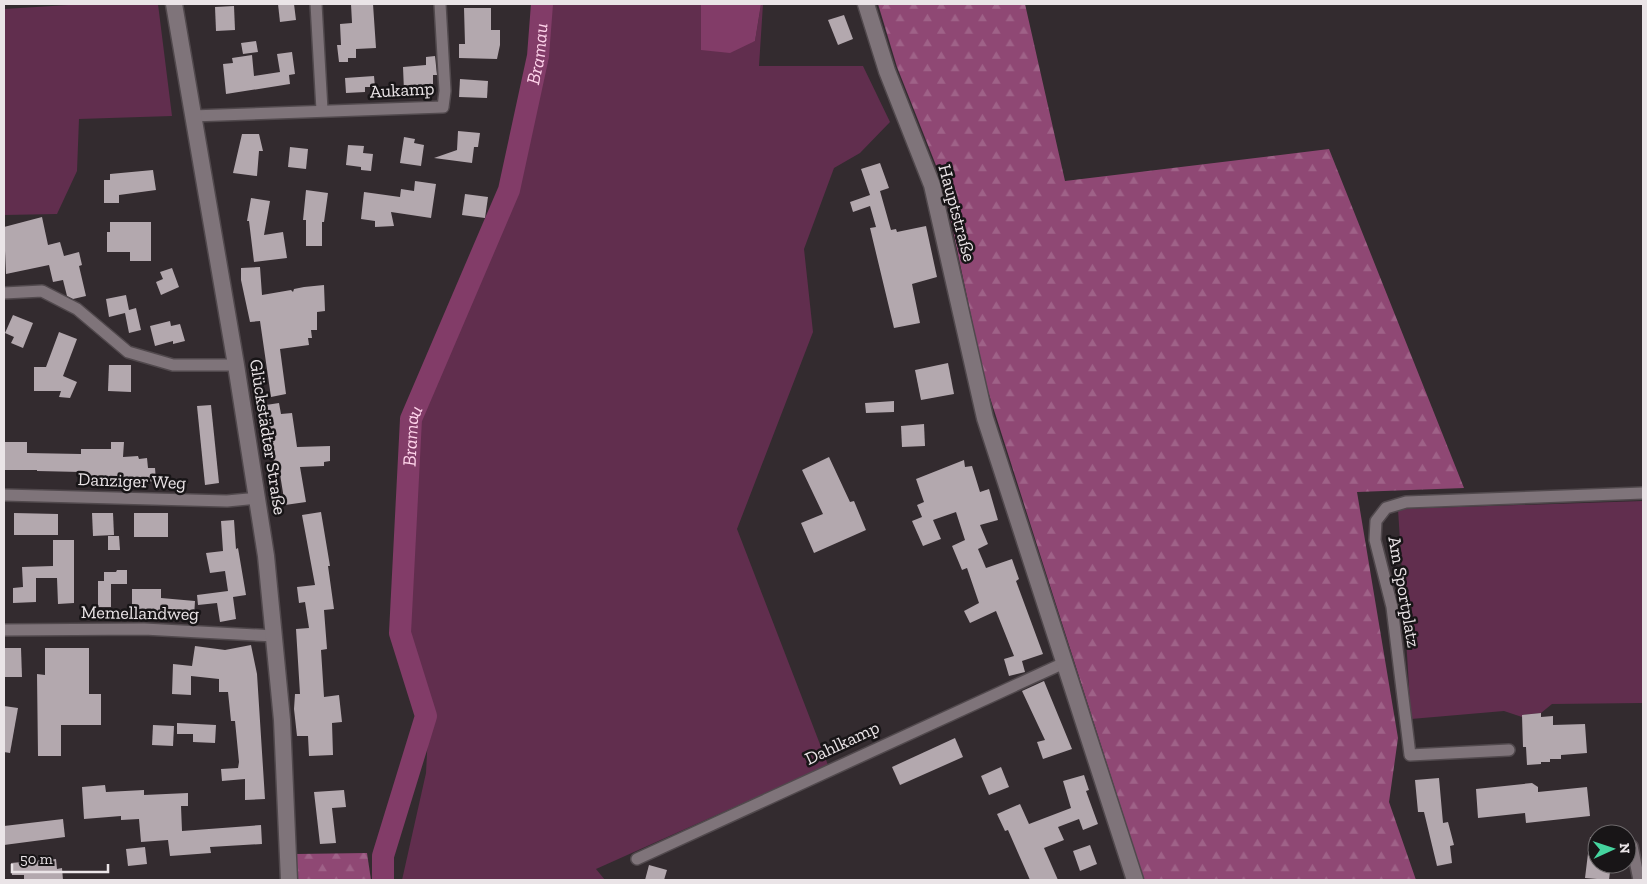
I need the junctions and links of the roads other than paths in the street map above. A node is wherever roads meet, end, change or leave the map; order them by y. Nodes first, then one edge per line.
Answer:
1 (174, 4) edge
2 (316, 4) edge
3 (440, 4) edge
4 (866, 4) edge
5 (322, 110) junction
6 (192, 116) junction
7 (4, 293) edge
8 (236, 365) junction
9 (1643, 493) edge
10 (4, 495) edge
11 (258, 498) junction
12 (4, 630) edge
13 (275, 636) junction
14 (1064, 663) junction
15 (1509, 750) dead end
16 (637, 859) dead end
17 (289, 880) edge
18 (1135, 880) edge

1 - 6 street, Glückstädter Straße
2 - 5 street
3 - 5 street, Aukamp
4 - 14 street, Hauptstraße
5 - 6 street, Aukamp
6 - 8 street, Glückstädter Straße
7 - 8 street
8 - 11 street, Glückstädter Straße
9 - 15 street, Am Sportplatz
10 - 11 street, Danziger Weg
11 - 13 street, Glückstädter Straße
12 - 13 street, Memellandweg
13 - 17 street, Glückstädter Straße
14 - 16 street, Dahlkamp
14 - 18 street

